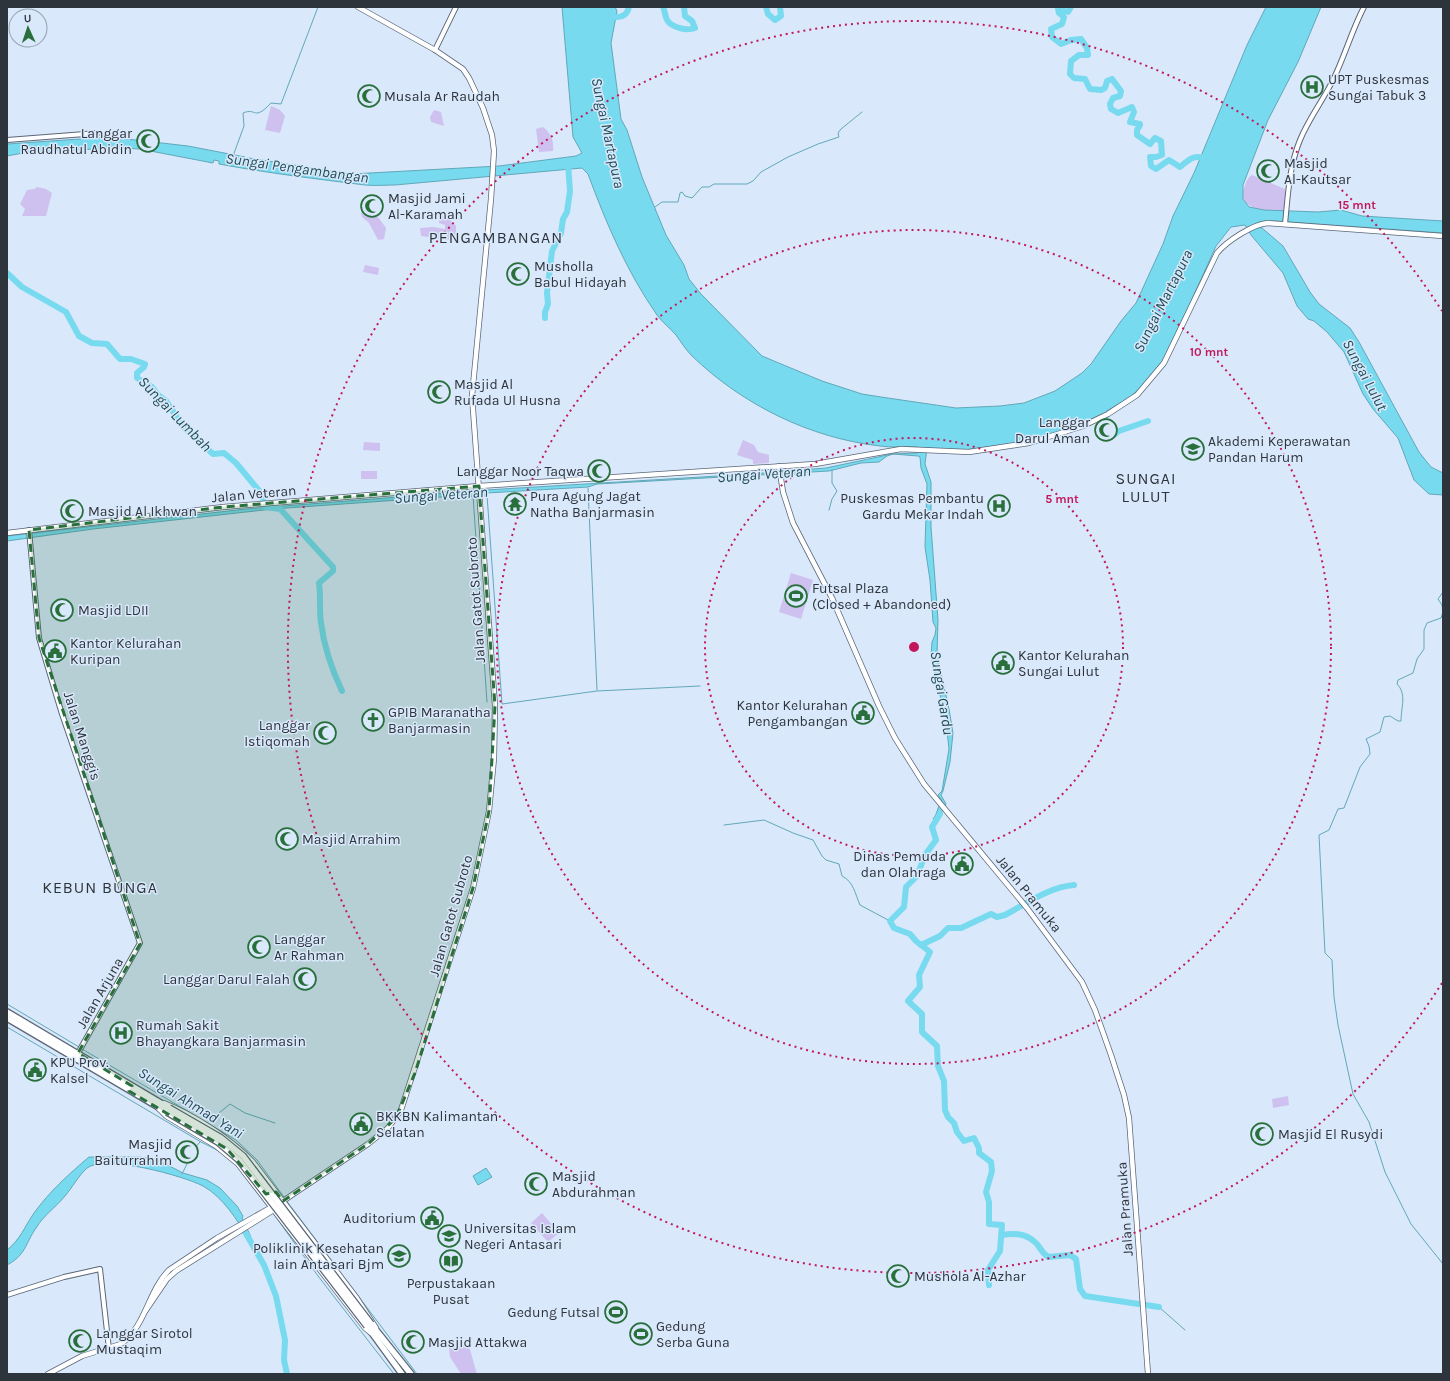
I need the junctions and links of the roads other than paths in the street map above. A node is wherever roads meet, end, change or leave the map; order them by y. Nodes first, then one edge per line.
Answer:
1 (358, 7) edge
2 (456, 7) edge
3 (1364, 7) edge
4 (435, 50) junction
5 (98, 132) dead end
6 (7, 140) edge
7 (1286, 223) junction
8 (1443, 236) edge
9 (780, 471) junction
10 (480, 489) junction
11 (29, 532) junction
12 (7, 533) edge
13 (140, 943) joint
14 (7, 1012) edge
15 (7, 1018) edge
16 (79, 1052) junction
17 (99, 1069) junction
18 (131, 1088) junction
19 (160, 1102) junction
20 (157, 1107) junction
21 (168, 1110) junction
22 (267, 1181) junction
23 (256, 1187) junction
24 (286, 1199) junction
25 (270, 1210) junction
26 (298, 1220) junction
27 (240, 1227) junction
28 (287, 1228) junction
29 (7, 1295) edge
30 (146, 1310) junction
31 (369, 1325) junction
32 (378, 1330) junction
33 (372, 1334) junction
34 (109, 1349) junction
35 (48, 1374) edge
36 (402, 1374) edge
37 (411, 1374) edge
38 (1148, 1374) edge

1 - 4 main road, Jalan Gatot Subroto
2 - 4 street
3 - 7 street
4 - 10 main road, Jalan Gatot Subroto
5 - 6 street
7 - 8 main road
7 - 9 main road, Jalan Veteran
9 - 10 main road, Jalan Veteran
9 - 38 main road, Jalan Pramuka
10 - 11 main road, Jalan Veteran
10 - 24 main road, Jalan Gatot Subroto
11 - 12 main road, Jalan Veteran
11 - 13 street, Jalan Manggis
13 - 16 street, Jalan Arjuna
14 - 16 highway
15 - 17 highway
16 - 17 highway
17 - 18 highway
18 - 19 highway
18 - 20 highway
19 - 21 highway
19 - 22 main road
20 - 21 highway
20 - 23 main road
21 - 31 highway, bridge
22 - 23 main road
22 - 24 main road
23 - 25 main road
24 - 25 main road, Jalan Gatot Subroto
24 - 26 main road
25 - 27 main road, Jalan Gatot Subroto
25 - 28 main road
26 - 28 main road
26 - 32 main road
27 - 30 main road
27 - 30 main road
28 - 33 main road
29 - 34 street
30 - 34 main road
31 - 32 highway
31 - 33 highway
32 - 37 highway
33 - 36 highway
34 - 35 main road

